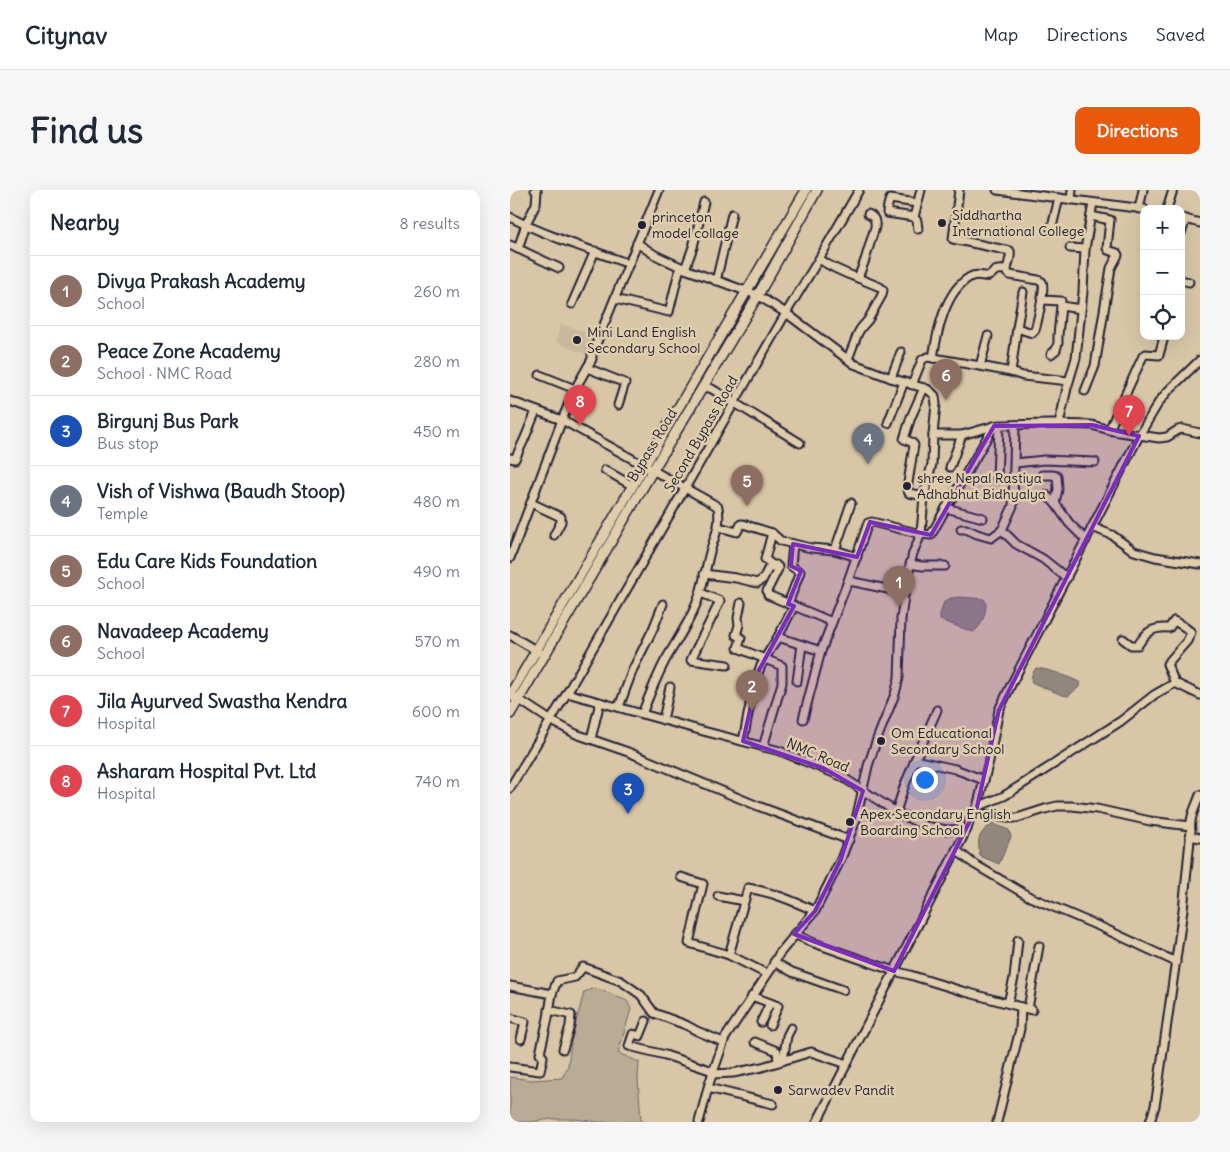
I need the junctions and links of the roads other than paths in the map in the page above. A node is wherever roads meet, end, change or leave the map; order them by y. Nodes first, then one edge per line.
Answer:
1 (534, 190) edge
2 (660, 190) edge
3 (806, 190) edge
4 (817, 190) edge
5 (859, 190) edge
6 (921, 190) edge
7 (959, 190) edge
8 (997, 190) edge
9 (1072, 190) edge
10 (1143, 190) edge
11 (1173, 190) edge
12 (1058, 198) junction
13 (1071, 200) junction
14 (704, 202) dead end
15 (917, 203) junction
16 (1093, 203) junction
17 (1141, 205) edge
18 (1168, 205) edge
19 (1140, 209) edge
20 (732, 214) dead end
21 (868, 214) dead end
22 (1091, 216) junction
23 (510, 217) edge
24 (914, 217) junction
25 (1185, 219) edge
26 (1200, 223) edge
27 (526, 224) junction
28 (786, 225) junction
29 (918, 229) dead end
30 (794, 230) junction
31 (1051, 231) dead end
32 (637, 243) junction
33 (510, 245) edge
34 (1070, 248) dead end
35 (518, 249) junction
36 (1085, 249) junction
37 (595, 251) junction
38 (819, 259) junction
39 (629, 264) junction
40 (559, 268) dead end
41 (682, 268) junction
42 (1007, 270) junction
43 (858, 278) junction
44 (716, 281) junction
45 (1185, 281) edge
46 (1189, 282) dead end
47 (747, 291) junction
48 (1023, 292) dead end
49 (757, 295) junction
50 (615, 299) junction
51 (1042, 300) junction
52 (572, 304) dead end
53 (1061, 306) junction
54 (1081, 308) junction
55 (786, 313) junction
56 (1017, 328) junction
57 (988, 336) dead end
58 (1163, 340) edge
59 (901, 352) dead end
60 (1051, 354) dead end
61 (933, 358) junction
62 (848, 360) junction
63 (953, 362) junction
64 (1199, 362) edge
65 (980, 366) junction
66 (587, 368) junction
67 (1010, 372) junction
68 (540, 375) dead end
69 (952, 376) dead end
70 (892, 378) junction
71 (904, 382) junction
72 (1069, 382) junction
73 (912, 385) junction
74 (703, 386) junction
75 (924, 388) junction
76 (575, 389) junction
77 (1086, 392) dead end
78 (510, 401) edge
79 (734, 402) junction
80 (618, 405) dead end
81 (536, 411) junction
82 (562, 420) junction
83 (888, 423) dead end
84 (1059, 424) junction
85 (1015, 425) junction
86 (996, 426) junction
87 (1110, 430) junction
88 (1200, 433) edge
89 (933, 435) junction
90 (962, 435) junction
91 (1139, 436) junction
92 (800, 443) dead end
93 (510, 458) edge
94 (1095, 462) dead end
95 (1015, 463) junction
96 (649, 467) junction
97 (950, 467) dead end
98 (605, 470) dead end
99 (1042, 475) dead end
100 (997, 479) dead end
101 (633, 486) junction
102 (685, 488) junction
103 (1046, 495) dead end
104 (924, 496) junction
105 (531, 503) junction
106 (851, 503) dead end
107 (1055, 503) junction
108 (946, 508) junction
109 (983, 518) dead end
110 (718, 527) junction
111 (1092, 527) junction
112 (961, 529) dead end
113 (1002, 530) junction
114 (772, 533) junction
115 (920, 534) junction
116 (554, 535) dead end
117 (1086, 540) junction
118 (793, 544) junction
119 (835, 550) junction
120 (511, 553) edge
121 (857, 558) junction
122 (910, 564) junction
123 (1200, 564) edge
124 (776, 565) junction
125 (946, 566) dead end
126 (704, 574) junction
127 (1067, 578) junction
128 (848, 581) junction
129 (905, 592) junction
130 (701, 593) junction
131 (741, 603) dead end
132 (663, 604) dead end
133 (791, 605) junction
134 (832, 622) junction
135 (510, 635) edge
136 (778, 637) junction
137 (1123, 639) dead end
138 (802, 645) junction
139 (821, 651) junction
140 (540, 653) junction
141 (764, 659) junction
142 (727, 665) dead end
143 (796, 681) dead end
144 (1175, 683) junction
145 (670, 688) dead end
146 (567, 693) junction
147 (1200, 695) edge
148 (514, 697) edge
149 (600, 702) junction
150 (619, 707) junction
151 (937, 710) dead end
152 (510, 714) edge
153 (642, 714) junction
154 (803, 719) dead end
155 (550, 720) junction
156 (663, 720) junction
157 (591, 738) junction
158 (743, 741) junction
159 (762, 746) junction
160 (915, 760) junction
161 (984, 780) junction
162 (510, 788) edge
163 (863, 791) junction
164 (1200, 795) edge
165 (977, 807) junction
166 (896, 812) junction
167 (971, 816) junction
168 (1190, 826) junction
169 (967, 829) junction
170 (1190, 836) junction
171 (1200, 838) edge
172 (849, 840) junction
173 (956, 850) junction
174 (681, 877) dead end
175 (718, 896) dead end
176 (744, 901) junction
177 (815, 911) junction
178 (794, 934) junction
179 (1018, 940) dead end
180 (1039, 946) dead end
181 (729, 955) junction
182 (774, 962) junction
183 (1176, 962) junction
184 (894, 971) junction
185 (767, 974) junction
186 (510, 986) edge
187 (843, 990) dead end
188 (552, 994) junction
189 (752, 996) junction
190 (770, 1003) junction
191 (1008, 1004) junction
192 (1027, 1009) junction
193 (550, 1010) junction
194 (510, 1018) edge
195 (646, 1021) dead end
196 (761, 1022) dead end
197 (770, 1025) dead end
198 (791, 1028) dead end
199 (521, 1039) dead end
200 (724, 1042) junction
201 (756, 1042) dead end
202 (563, 1049) dead end
203 (780, 1061) junction
204 (847, 1064) junction
205 (510, 1067) edge
206 (712, 1073) junction
207 (708, 1088) junction
208 (774, 1104) dead end
209 (699, 1122) edge
210 (817, 1122) edge
211 (997, 1122) edge
212 (1150, 1122) edge

1 - 27 street
2 - 32 street
3 - 28 main road, Bypass Road
4 - 30 main road, Bypass Road
5 - 38 street, Second Bypass Road
6 - 15 street
7 - 42 street
8 - 12 street
9 - 13 street
10 - 17 street
11 - 18 street
12 - 13 street
12 - 31 street
13 - 16 street
14 - 41 street
15 - 24 street
15 - 24 street
16 - 19 street
16 - 22 street
20 - 44 street
21 - 43 street
22 - 36 street
22 - 77 street
23 - 27 street
24 - 29 street
25 - 26 street
27 - 35 street
27 - 37 street
28 - 30 main road
28 - 47 main road, Bypass Road
30 - 49 main road, Bypass Road
32 - 39 street
32 - 41 street
33 - 35 street
34 - 36 street
35 - 40 street
36 - 54 street
37 - 39 street
37 - 52 street
38 - 43 street
38 - 55 street, Second Bypass Road
39 - 50 street
41 - 44 street
41 - 50 street
42 - 51 street
42 - 61 street
43 - 62 street
44 - 47 street
45 - 46 street
47 - 49 street
47 - 96 main road, Bypass Road
48 - 56 street
49 - 55 street
49 - 74 main road, Bypass Road
50 - 66 street
51 - 53 street
51 - 56 street
53 - 54 street
53 - 60 street
54 - 72 street
55 - 62 street
55 - 79 street, Second Bypass Road
56 - 67 street
57 - 65 street
58 - 87 street
59 - 70 street
61 - 63 street
61 - 73 street
62 - 70 street
63 - 65 street
63 - 69 street
64 - 91 street
65 - 67 street
66 - 76 street
66 - 80 street
67 - 72 street
68 - 76 street
70 - 71 street
71 - 73 street
71 - 83 street
72 - 84 street
73 - 75 street
74 - 79 street
74 - 96 main road, Bypass Road
75 - 89 street
75 - 104 street
76 - 82 street
78 - 81 street
79 - 92 street
79 - 102 street, Second Bypass Road
81 - 82 street
81 - 93 street
82 - 96 street
82 - 105 street
84 - 85 street
84 - 87 street
85 - 86 street
85 - 95 street
86 - 90 street
86 - 100 street
86 - 108 street
87 - 91 street
88 - 91 street
89 - 90 street
89 - 104 street
90 - 97 street
91 - 111 street
94 - 95 street
95 - 113 street
96 - 101 main road, Bypass Road
96 - 102 street
96 - 140 main road, Bypass Road
98 - 101 street
99 - 107 street
101 - 140 main road, Bypass Road
102 - 110 street
102 - 146 street, Second Bypass Road
103 - 107 street
104 - 115 street
105 - 116 street
105 - 120 street
106 - 119 street
107 - 117 street
108 - 109 street
108 - 115 street
110 - 114 street
110 - 126 street
111 - 117 street
111 - 123 street
112 - 113 street
113 - 127 street
114 - 118 street
114 - 124 street
115 - 121 street
115 - 122 street
117 - 127 street
118 - 119 street
118 - 133 street
119 - 121 street
121 - 128 street
122 - 125 street
122 - 129 street
124 - 126 street
124 - 133 street
126 - 130 street
127 - 161 street
128 - 129 street
128 - 134 street
129 - 163 street
130 - 142 street
130 - 153 street
131 - 141 street
132 - 150 street
133 - 134 street
133 - 136 street
134 - 139 street
135 - 140 street
136 - 138 street
136 - 141 street
137 - 144 street
138 - 139 street
138 - 143 street
139 - 154 street
140 - 148 main road, Bypass Road
141 - 158 street
141 - 159 street
144 - 147 street
144 - 165 street
145 - 156 street
146 - 149 street, NMC Road
146 - 155 street, Second Bypass Road
148 - 152 main road, Bypass Road
148 - 155 street
149 - 150 street, NMC Road
149 - 157 street
150 - 153 street, NMC Road
151 - 160 street
153 - 156 street, NMC Road
155 - 157 street
155 - 162 street
156 - 158 street, NMC Road
157 - 172 street
158 - 159 street, NMC Road
159 - 163 street, NMC Road
160 - 161 street
160 - 166 street
161 - 165 street
163 - 166 street, NMC Road
163 - 172 street
164 - 168 street
165 - 167 street
166 - 169 street, NMC Road
167 - 168 street
167 - 169 street
168 - 170 street
169 - 173 street
170 - 171 street
170 - 183 street
172 - 177 street
173 - 183 street
173 - 184 street
174 - 181 street
175 - 176 street
176 - 177 street
176 - 181 street
177 - 178 street
178 - 182 street
178 - 184 street
179 - 191 street
180 - 192 street
181 - 185 street
182 - 185 street
182 - 187 street
183 - 212 street
184 - 191 street
184 - 204 street
185 - 189 street
186 - 188 street
188 - 193 street
188 - 200 street
189 - 190 street
189 - 200 street
190 - 196 street
190 - 197 street
191 - 192 street
192 - 211 street
193 - 202 street
193 - 205 street
194 - 199 street
195 - 206 street
198 - 203 street
200 - 206 street
201 - 203 street
203 - 204 street
203 - 206 street
204 - 210 street
206 - 207 street
207 - 208 street
207 - 209 street

